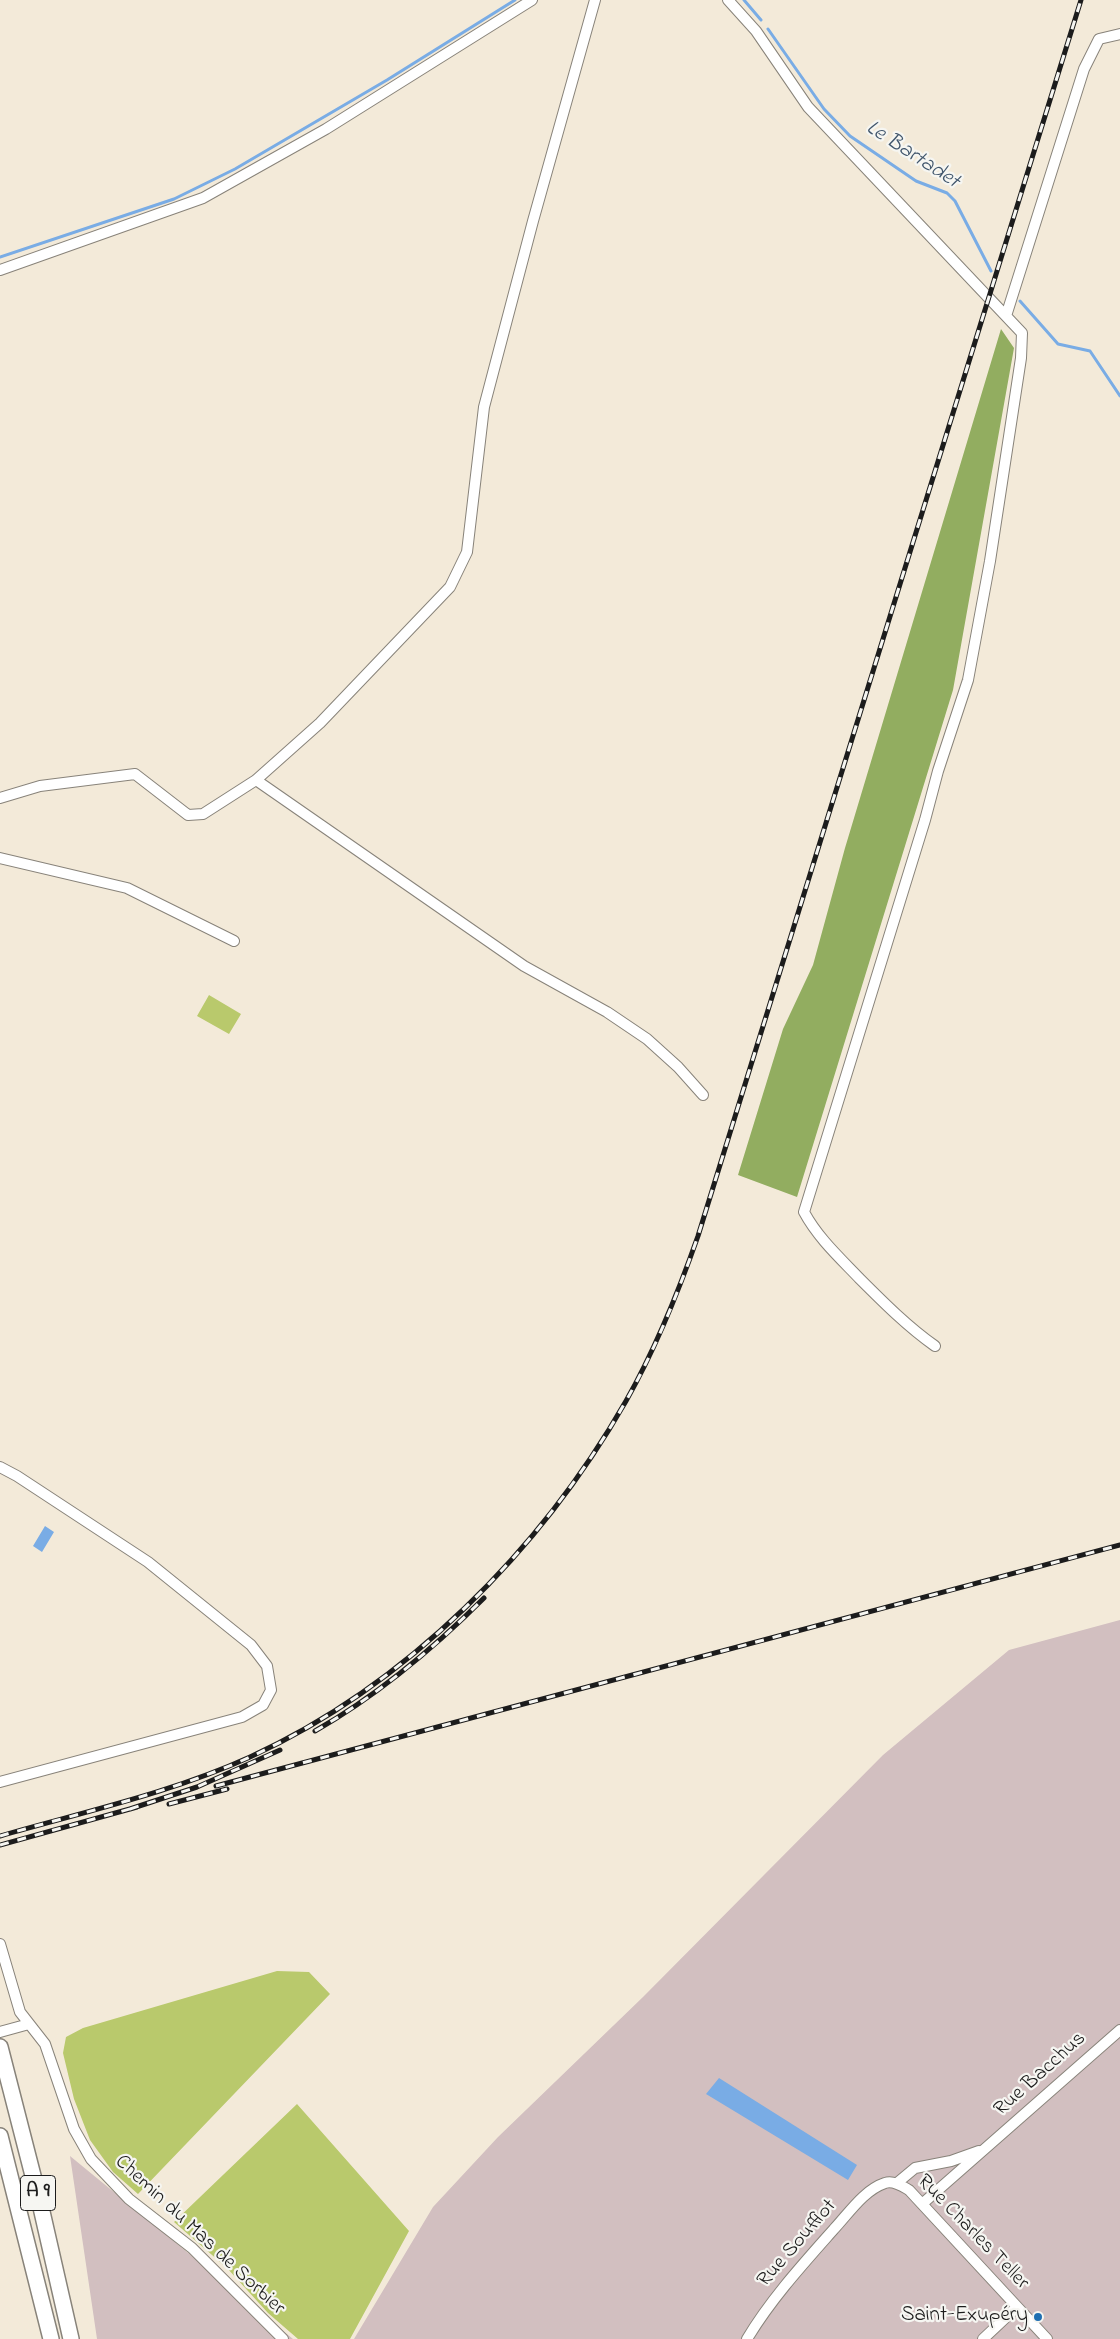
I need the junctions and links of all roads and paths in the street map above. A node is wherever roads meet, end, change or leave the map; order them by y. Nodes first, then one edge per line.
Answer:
1 (532, 0) edge
2 (595, 0) edge
3 (728, 0) edge
4 (1120, 34) edge
5 (0, 270) edge
6 (1006, 316) junction
7 (256, 780) junction
8 (0, 798) edge
9 (0, 858) edge
10 (234, 941) dead end
11 (704, 1095) dead end
12 (935, 1346) dead end
13 (0, 1467) edge
14 (0, 1782) edge
15 (0, 1944) edge
16 (29, 2024) junction
17 (1120, 2030) edge
18 (0, 2032) edge
19 (0, 2048) edge
20 (0, 2136) edge
21 (987, 2148) junction
22 (886, 2182) joint
23 (898, 2183) junction
24 (922, 2204) junction
25 (1017, 2307) junction
26 (51, 2339) edge
27 (71, 2339) edge
28 (283, 2339) edge
29 (747, 2339) edge
30 (982, 2339) edge
31 (1047, 2339) edge

1 - 5 street
2 - 7 street
3 - 6 street
4 - 6 street
6 - 12 street
7 - 8 street
7 - 11 street
9 - 10 street
13 - 14 street
15 - 16 street, Chemin du Mas de Sorbier
16 - 18 street
16 - 28 street, Chemin du Mas de Sorbier
17 - 21 street, Rue Bacchus
19 - 27 highway, A 9
20 - 26 highway, A 9
21 - 23 street, Rue Bacchus
21 - 24 street, Rue Bacchus
22 - 23 street, Rue Charles Teller
22 - 29 street, Rue Soufflot
23 - 24 street, Rue Charles Teller
24 - 25 street, Rue Charles Teller
25 - 30 street
25 - 31 street, Rue Charles Teller

